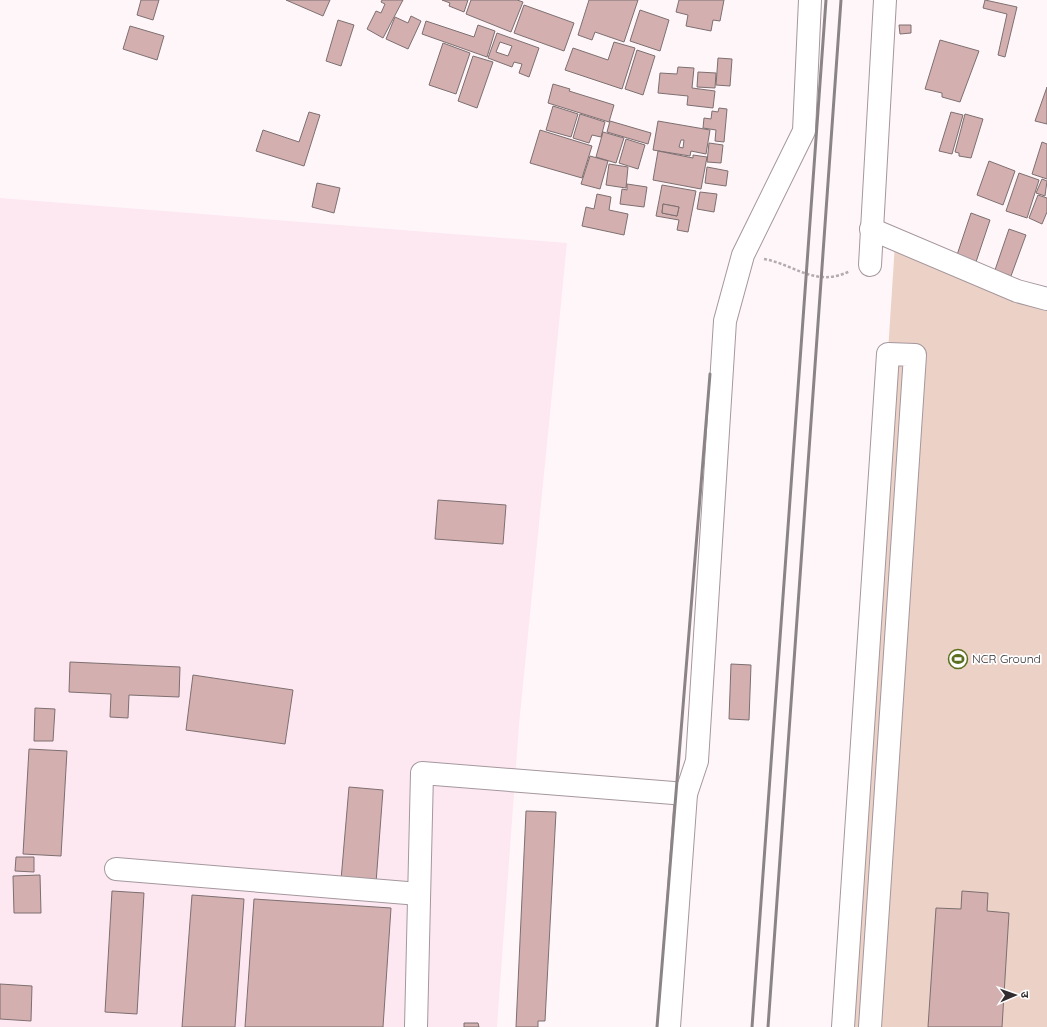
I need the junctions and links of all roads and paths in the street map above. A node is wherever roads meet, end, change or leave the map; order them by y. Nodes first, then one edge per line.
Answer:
1 (810, 0) edge
2 (885, 0) edge
3 (871, 229) junction
4 (743, 255) junction
5 (870, 265) joint
6 (1047, 299) edge
7 (686, 794) junction
8 (116, 869) dead end
9 (419, 894) junction
10 (416, 1027) edge
11 (669, 1027) edge
12 (843, 1027) edge
13 (870, 1027) edge

1 - 4 street
2 - 3 street
3 - 5 street
3 - 6 street
4 - 5 path
4 - 7 street
7 - 9 street
7 - 11 street
8 - 9 street
9 - 10 street
12 - 13 street

